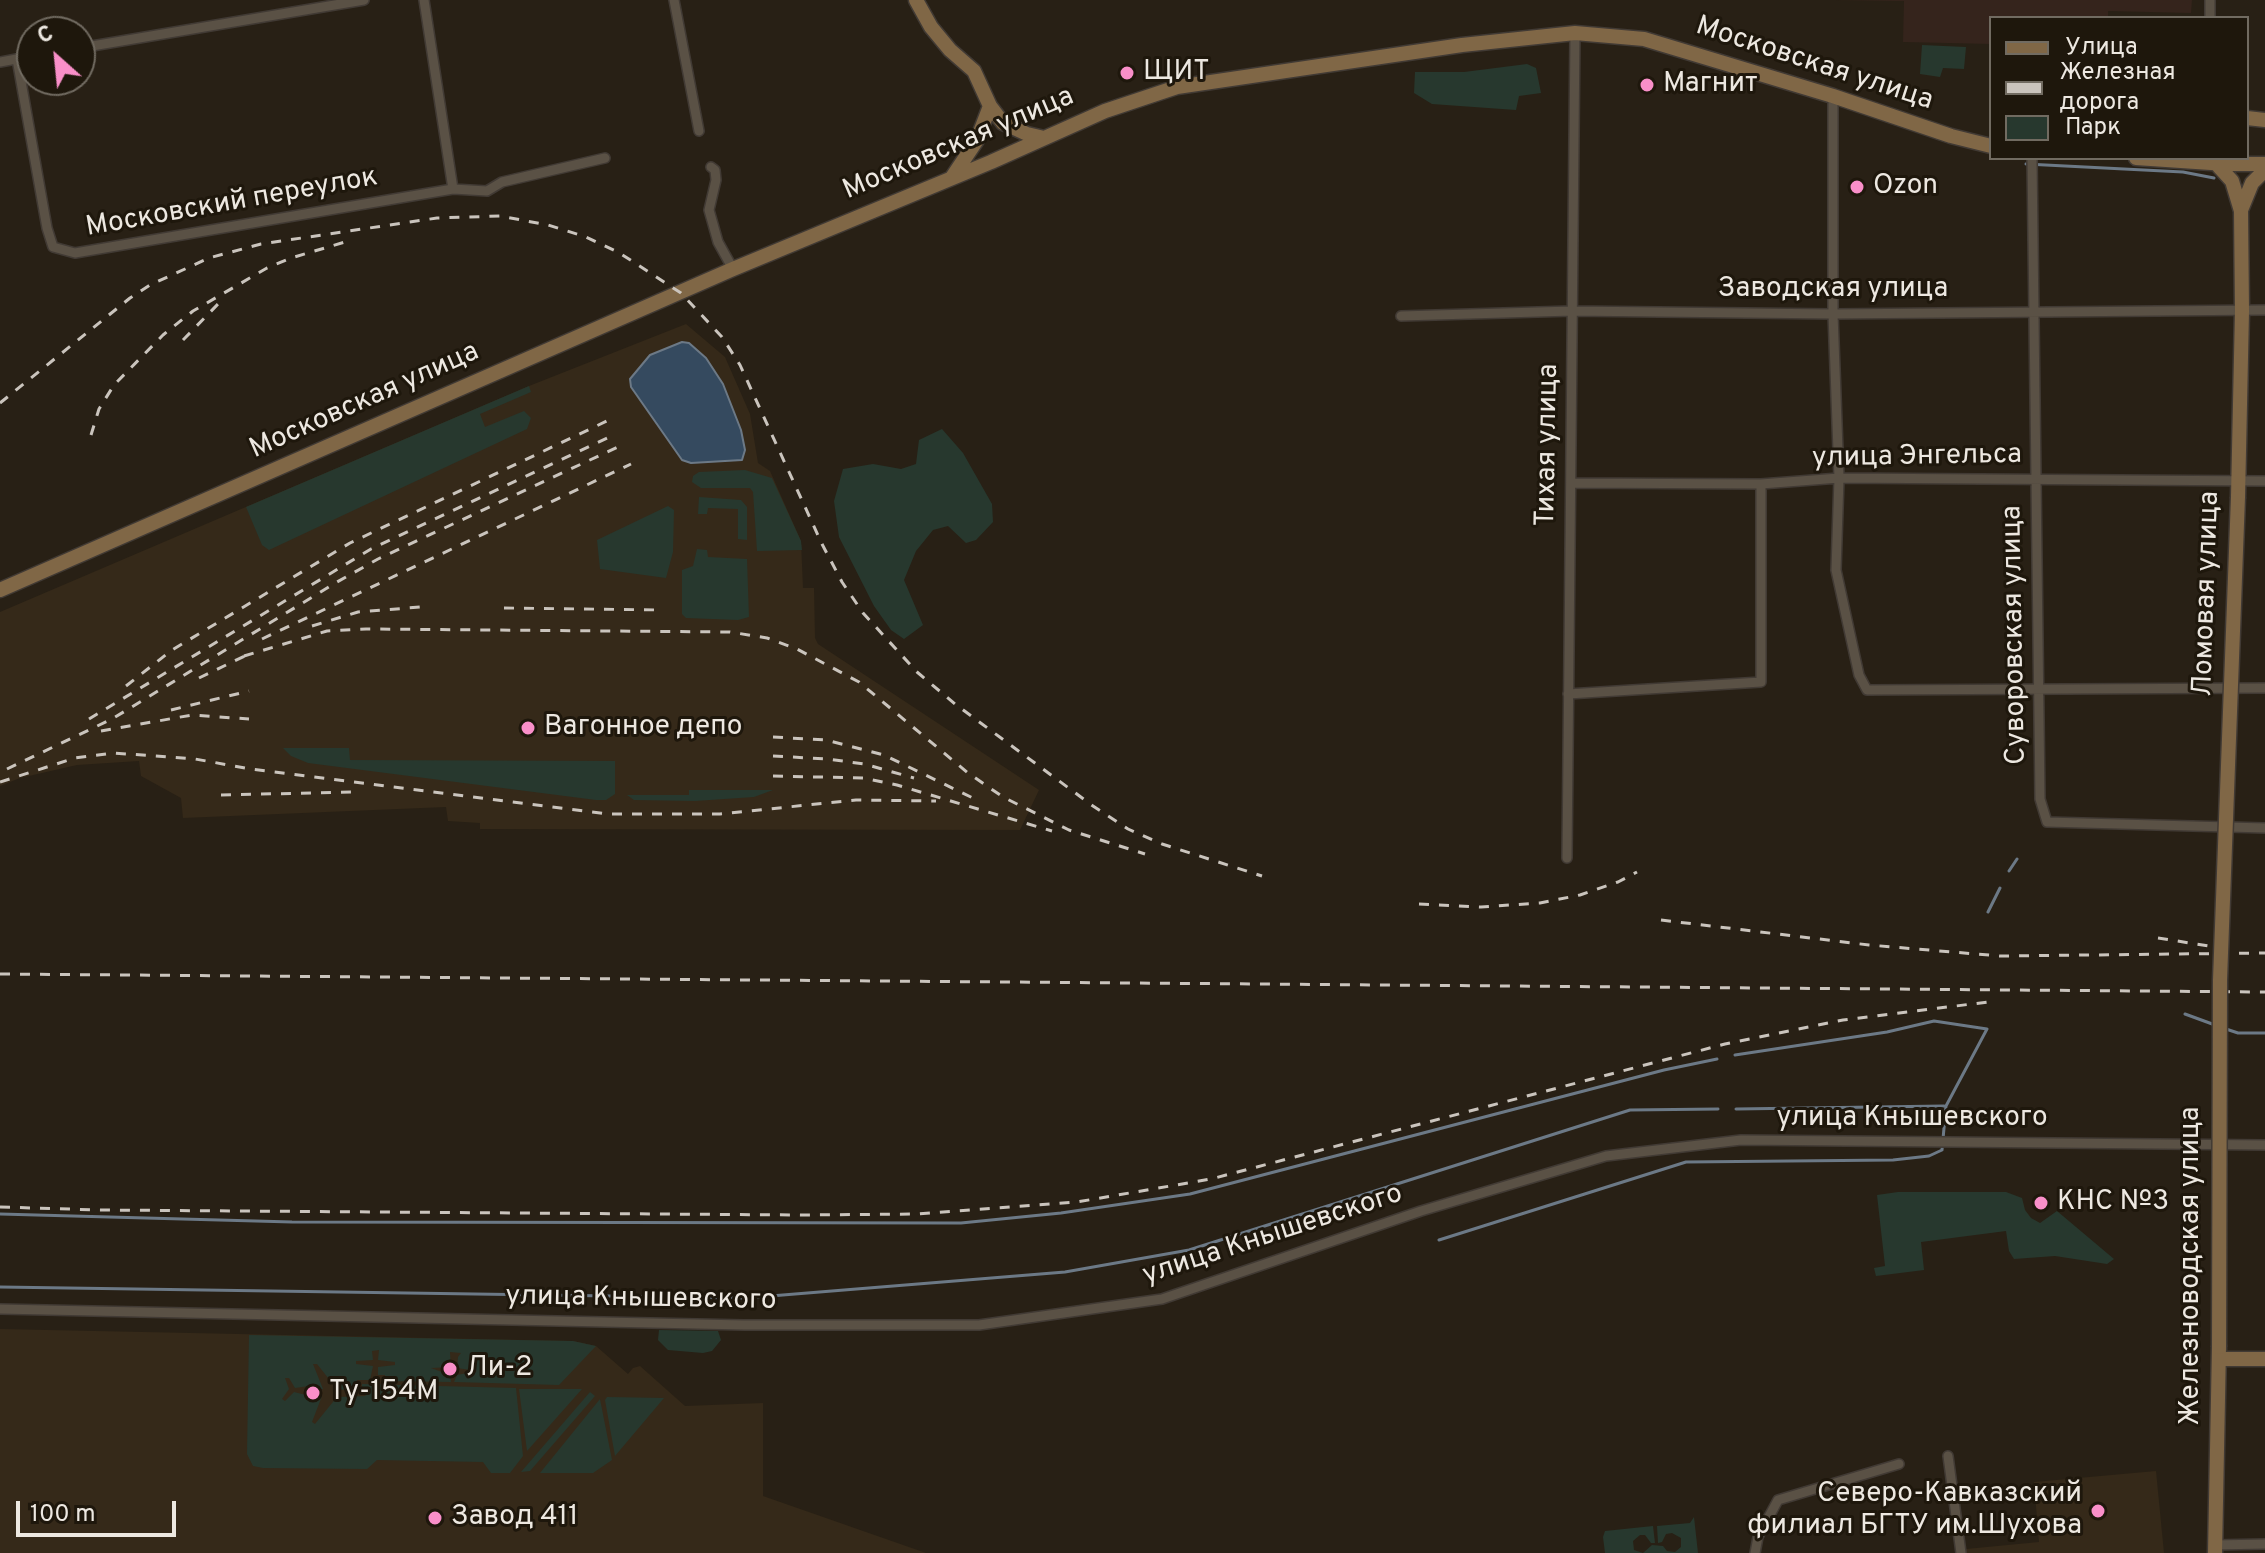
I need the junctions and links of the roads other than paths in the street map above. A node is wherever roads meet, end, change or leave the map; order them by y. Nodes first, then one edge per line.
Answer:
1 (364, 0) edge
2 (424, 0) edge
3 (674, 0) edge
4 (916, 0) edge
5 (1575, 33) junction
6 (96, 45) edge
7 (24, 96) edge
8 (1833, 96) junction
9 (990, 106) junction
10 (699, 131) dead end
11 (1045, 138) junction
12 (977, 140) junction
13 (1989, 146) edge
14 (605, 158) dead end
15 (2032, 160) edge
16 (2188, 160) edge
17 (2214, 161) edge
18 (991, 162) junction
19 (2265, 164) edge
20 (711, 167) dead end
21 (2265, 170) edge
22 (953, 178) junction
23 (453, 189) junction
24 (2241, 211) junction
25 (733, 269) junction
26 (2265, 310) edge
27 (1572, 311) junction
28 (2034, 311) junction
29 (2242, 311) junction
30 (1833, 314) junction
31 (1401, 316) dead end
32 (1839, 478) junction
33 (2036, 478) junction
34 (2239, 481) junction
35 (2265, 481) edge
36 (1571, 483) junction
37 (1761, 484) junction
38 (0, 590) edge
39 (2265, 688) edge
40 (2038, 689) junction
41 (1568, 694) junction
42 (2265, 828) edge
43 (1567, 858) dead end
44 (2220, 980) joint
45 (2265, 1145) edge
46 (0, 1309) edge
47 (2219, 1353) junction
48 (2265, 1359) edge
49 (1948, 1456) dead end
50 (1899, 1464) dead end
51 (2265, 1544) edge
52 (2215, 1549) edge
53 (1755, 1553) edge
54 (1961, 1553) edge

1 - 6 street
2 - 23 street
3 - 10 street
4 - 9 street
5 - 8 street, Московская улица
5 - 11 street, Московская улица
5 - 27 street, Тихая улица
7 - 23 street, Московский переулок
8 - 13 street, Московская улица
8 - 30 street
9 - 11 street
9 - 12 street
11 - 18 street, Московская улица
12 - 18 street
12 - 22 street
14 - 23 street, Московский переулок
15 - 28 street, Суворовская улица
16 - 17 street
17 - 19 street
17 - 24 street
18 - 22 street, Московская улица
20 - 25 street
21 - 24 street
22 - 25 street, Московская улица
24 - 29 street, Ломовая улица
25 - 38 street, Московская улица
26 - 29 street, Заводская улица
27 - 30 street, Заводская улица
27 - 31 street, Заводская улица
27 - 36 street, Тихая улица
28 - 29 street, Заводская улица
28 - 30 street, Заводская улица
28 - 33 street, Суворовская улица
29 - 34 street, Ломовая улица
30 - 32 street
32 - 33 street, улица Энгельса
32 - 37 street, улица Энгельса
32 - 40 street
33 - 34 street, улица Энгельса
33 - 40 street, Суворовская улица
34 - 35 street, улица Энгельса
34 - 44 street, Ломовая улица, bridge
36 - 37 street, улица Энгельса
36 - 41 street, Тихая улица
37 - 41 street
39 - 40 street
40 - 42 street, Суворовская улица
41 - 43 street, Тихая улица
44 - 47 street, Железноводская улица, bridge
45 - 46 street, улица Кнышевского
47 - 48 street
47 - 52 street, Железноводская улица
49 - 54 street
50 - 53 street
51 - 52 street

